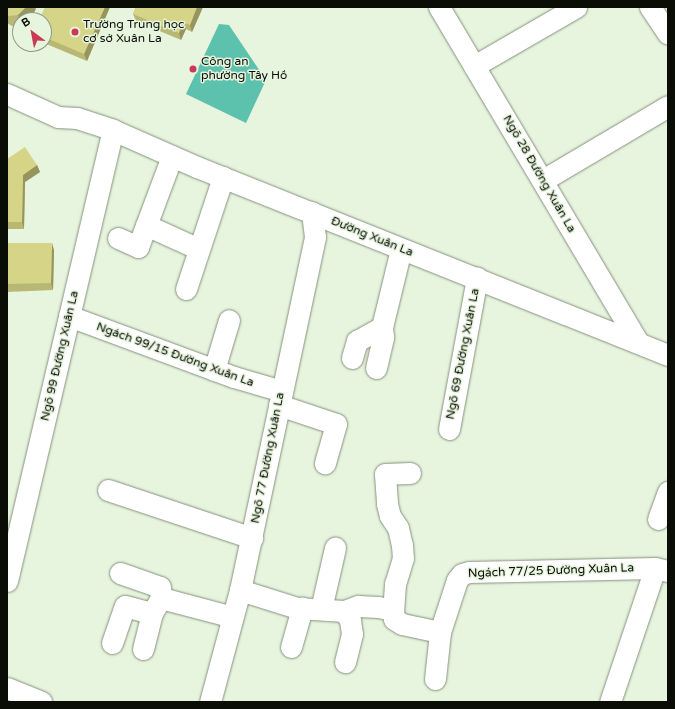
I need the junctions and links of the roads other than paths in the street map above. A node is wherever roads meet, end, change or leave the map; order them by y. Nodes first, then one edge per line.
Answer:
1 (439, 7) edge
2 (576, 7) edge
3 (650, 7) edge
4 (668, 34) edge
5 (474, 66) junction
6 (7, 79) edge
7 (7, 94) edge
8 (668, 106) edge
9 (77, 118) junction
10 (113, 130) junction
11 (172, 156) junction
12 (223, 177) junction
13 (544, 180) junction
14 (312, 212) junction
15 (146, 225) junction
16 (118, 238) dead end
17 (199, 248) junction
18 (401, 249) junction
19 (478, 278) junction
20 (186, 289) dead end
21 (69, 316) junction
22 (229, 320) dead end
23 (382, 327) junction
24 (638, 342) junction
25 (668, 354) edge
26 (352, 358) dead end
27 (376, 368) dead end
28 (214, 370) junction
29 (280, 398) junction
30 (449, 429) dead end
31 (325, 463) dead end
32 (410, 473) dead end
33 (108, 490) dead end
34 (668, 492) edge
35 (658, 519) dead end
36 (252, 538) junction
37 (334, 548) dead end
38 (661, 569) edge
39 (7, 581) edge
40 (127, 585) dead end
41 (240, 590) junction
42 (157, 606) junction
43 (312, 608) junction
44 (392, 610) junction
45 (344, 611) junction
46 (233, 617) junction
47 (440, 632) junction
48 (112, 643) dead end
49 (291, 647) dead end
50 (143, 649) dead end
51 (345, 662) dead end
52 (435, 679) dead end
53 (7, 688) edge
54 (41, 702) edge
55 (210, 702) edge
56 (610, 702) edge

1 - 5 street, Ngõ 28 Đường Xuân La
2 - 5 street
3 - 4 street
5 - 13 street, Ngõ 28 Đường Xuân La
6 - 9 street, Đường Xuân La
7 - 9 street, Đường Xuân La
8 - 13 street
9 - 10 street, Đường Xuân La
10 - 11 street, Đường Xuân La
10 - 21 street, Ngõ 99 Đường Xuân La
11 - 12 street, Đường Xuân La
11 - 15 street
12 - 14 street, Đường Xuân La
12 - 17 street
13 - 24 street, Ngõ 28 Đường Xuân La
14 - 18 street, Đường Xuân La
14 - 29 street, Ngõ 77 Đường Xuân La
15 - 16 street
15 - 17 street
17 - 20 street
18 - 19 street, Đường Xuân La
18 - 23 street
19 - 24 street, Đường Xuân La
19 - 30 street, Ngõ 69 Đường Xuân La
21 - 28 street, Ngách 99/15 Đường Xuân La
21 - 39 street, Ngõ 99 Đường Xuân La
22 - 28 street
23 - 26 street
23 - 27 street
24 - 25 street, Đường Xuân La
28 - 29 street, Ngách 99/15 Đường Xuân La
29 - 31 street, Ngách 99/15 Đường Xuân La
29 - 36 street, Ngõ 77 Đường Xuân La
32 - 44 street
33 - 36 street
34 - 35 street
36 - 41 street, Ngõ 77 Đường Xuân La
37 - 43 street
38 - 47 street, Ngách 77/25 Đường Xuân La
38 - 56 street
40 - 42 street
41 - 43 street
41 - 46 street, Ngõ 77 Đường Xuân La
42 - 46 street
42 - 48 street
42 - 50 street
43 - 45 street
43 - 49 street
44 - 45 street
44 - 47 street
45 - 51 street
46 - 55 street, Ngõ 77 Đường Xuân La
47 - 52 street, Ngách 77/25 Đường Xuân La
53 - 54 street

